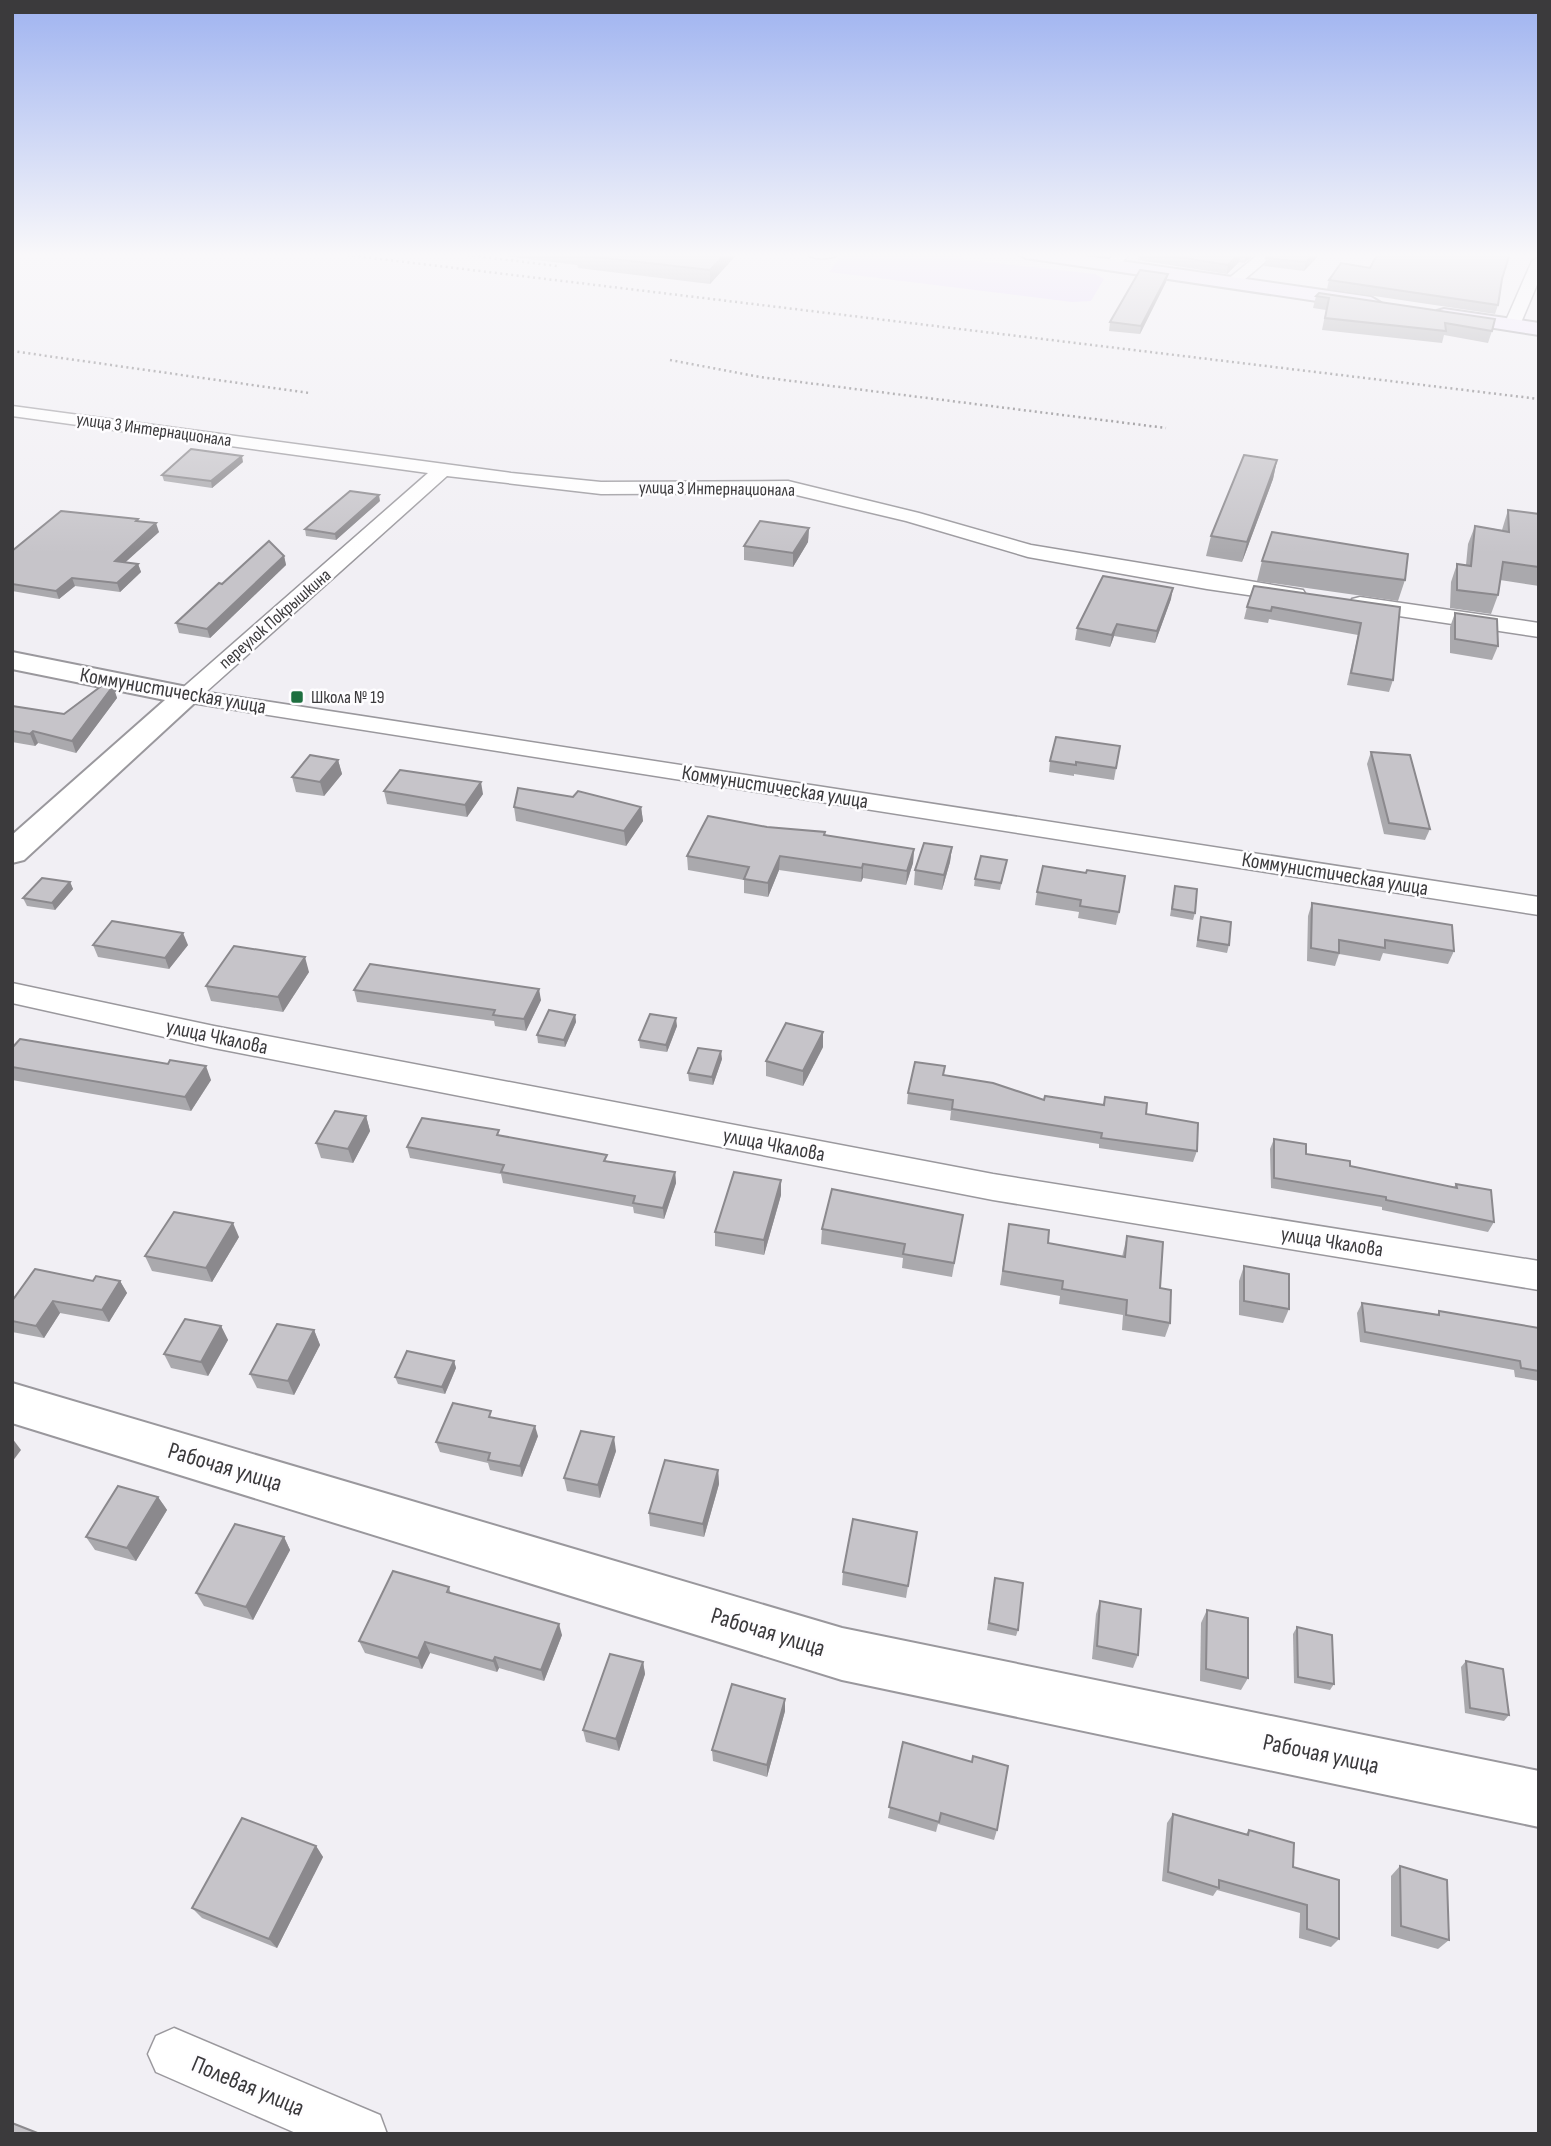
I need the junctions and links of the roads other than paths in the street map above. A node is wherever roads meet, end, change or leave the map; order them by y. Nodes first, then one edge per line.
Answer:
1 (12, 411) edge
2 (444, 469) junction
3 (1312, 597) edge
4 (1339, 601) edge
5 (1539, 630) edge
6 (12, 660) edge
7 (187, 696) junction
8 (12, 853) edge
9 (1539, 906) edge
10 (12, 993) edge
11 (1539, 1276) edge
12 (12, 1403) edge
13 (1539, 1799) edge
14 (174, 2054) dead end
15 (361, 2134) edge

1 - 2 street, улица 3 Интернационала
2 - 3 street, улица 3 Интернационала
2 - 7 street, переулок Покрышкина
4 - 5 street
6 - 7 street, Коммунистическая улица
7 - 8 street, переулок Покрышкина
7 - 9 street, Коммунистическая улица
10 - 11 street, улица Чкалова
12 - 13 street, Рабочая улица
14 - 15 street, Полевая улица

